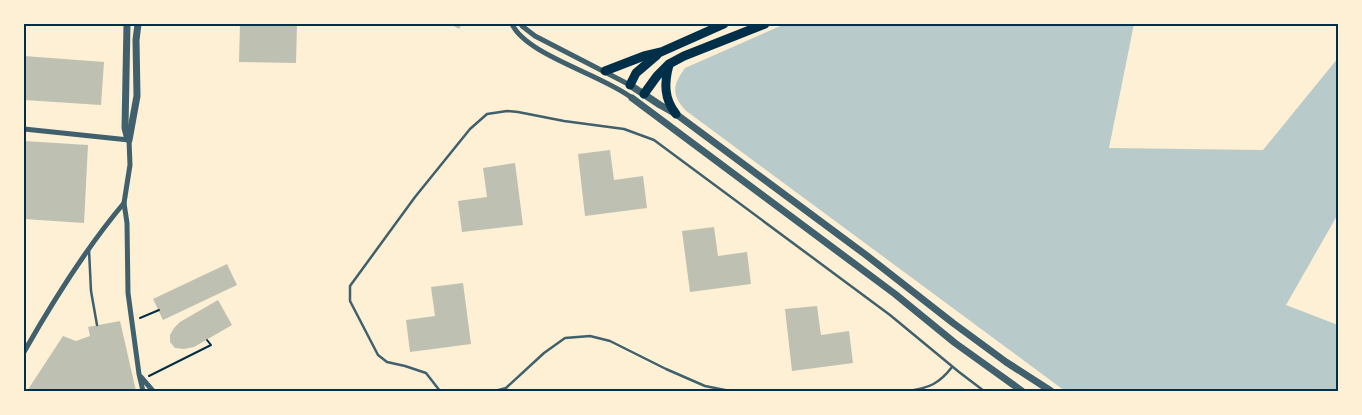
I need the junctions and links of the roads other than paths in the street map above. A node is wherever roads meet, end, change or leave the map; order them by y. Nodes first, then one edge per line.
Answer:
1 (127, 24) edge
2 (138, 24) edge
3 (512, 24) edge
4 (521, 24) edge
5 (724, 24) edge
6 (765, 24) edge
7 (661, 52) junction
8 (669, 64) junction
9 (605, 71) junction
10 (630, 85) junction
11 (644, 94) junction
12 (632, 98) junction
13 (676, 114) junction
14 (24, 129) edge
15 (129, 140) junction
16 (124, 203) junction
17 (89, 249) junction
18 (97, 325) dead end
19 (24, 352) edge
20 (952, 367) junction
21 (139, 374) junction
22 (143, 391) edge
23 (153, 391) edge
24 (440, 391) edge
25 (495, 391) edge
26 (725, 391) edge
27 (730, 391) edge
28 (908, 391) edge
29 (984, 391) edge
30 (1022, 391) edge
31 (1051, 391) edge

1 - 15 street
2 - 15 street
3 - 12 street
4 - 9 street
5 - 7 main road
6 - 8 main road
7 - 9 main road
7 - 10 main road
8 - 11 main road
8 - 13 main road
9 - 10 street
10 - 11 street
10 - 12 street
11 - 12 street
11 - 13 street
12 - 30 street
13 - 31 street
14 - 15 street
15 - 16 street
16 - 17 street
16 - 21 street
17 - 18 lane
17 - 19 street
20 - 24 lane
20 - 28 lane
20 - 29 lane
21 - 22 street
21 - 23 street
25 - 26 lane
26 - 27 lane

